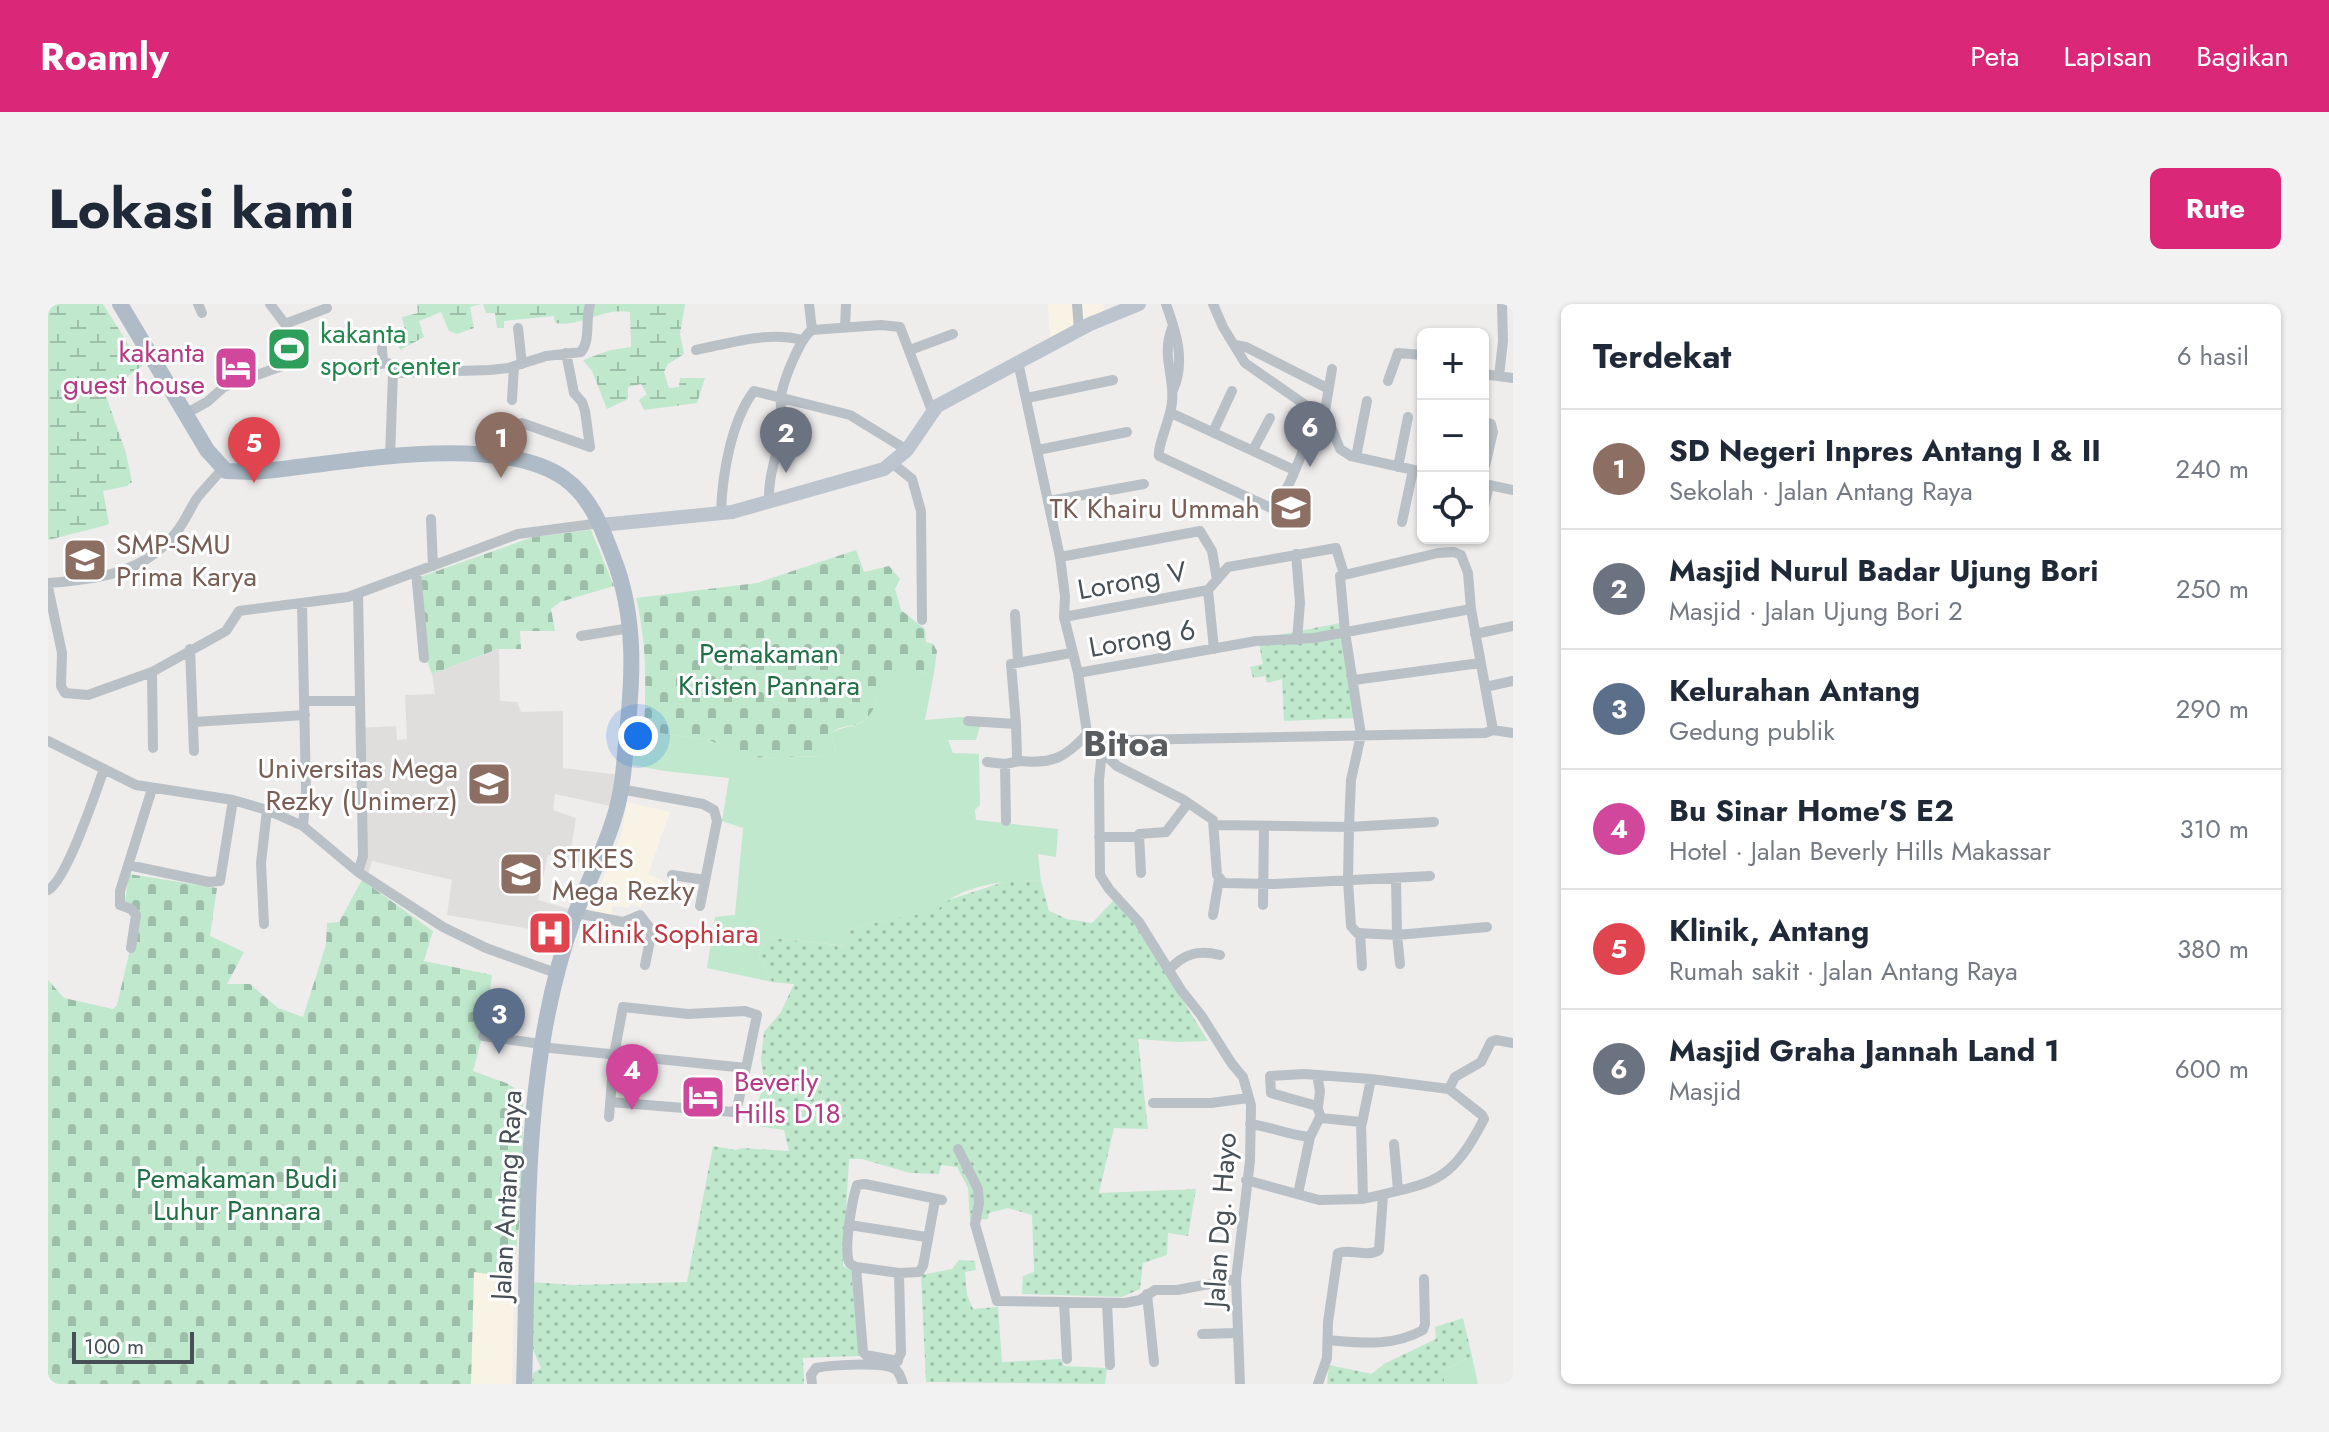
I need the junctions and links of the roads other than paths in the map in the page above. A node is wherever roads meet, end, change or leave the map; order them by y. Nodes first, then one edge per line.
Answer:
1 (120, 304) edge
2 (270, 304) edge
3 (341, 304) edge
4 (590, 304) edge
5 (809, 304) edge
6 (846, 304) edge
7 (1077, 304) edge
8 (1139, 304) edge
9 (1166, 304) edge
10 (1213, 304) edge
11 (1502, 304) edge
12 (325, 306) edge
13 (845, 327) junction
14 (518, 328) dead end
15 (812, 330) junction
16 (1079, 330) junction
17 (953, 334) dead end
18 (802, 340) junction
19 (1235, 345) junction
20 (382, 348) dead end
21 (696, 350) dead end
22 (910, 350) junction
23 (566, 353) junction
24 (1417, 355) edge
25 (1018, 362) junction
26 (383, 363) junction
27 (518, 365) junction
28 (282, 366) dead end
29 (349, 368) dead end
30 (1332, 369) dead end
31 (397, 372) junction
32 (1489, 375) edge
33 (1499, 376) junction
34 (1513, 378) edge
35 (1113, 380) dead end
36 (1388, 381) dead end
37 (1327, 388) junction
38 (1232, 391) dead end
39 (781, 398) junction
40 (1027, 398) junction
41 (512, 400) dead end
42 (1367, 401) dead end
43 (932, 411) junction
44 (1171, 413) junction
45 (185, 414) junction
46 (1408, 417) dead end
47 (1270, 418) dead end
48 (1327, 420) junction
49 (1489, 423) edge
50 (1127, 432) dead end
51 (1213, 432) junction
52 (1306, 444) dead end
53 (907, 450) junction
54 (1038, 450) junction
55 (1253, 450) junction
56 (1489, 456) edge
57 (1356, 457) junction
58 (390, 458) junction
59 (517, 459) junction
60 (892, 463) junction
61 (1398, 467) junction
62 (222, 469) junction
63 (1294, 470) junction
64 (1417, 471) edge
65 (1418, 472) edge
66 (1489, 481) edge
67 (1144, 484) dead end
68 (1513, 490) edge
69 (1049, 501) junction
70 (769, 502) junction
71 (721, 513) junction
72 (431, 519) dead end
73 (1402, 522) dead end
74 (601, 524) junction
75 (1296, 554) junction
76 (1060, 557) junction
77 (433, 566) junction
78 (416, 572) junction
79 (1344, 574) junction
80 (1217, 580) junction
81 (48, 585) edge
82 (1208, 590) junction
83 (358, 594) junction
84 (302, 604) junction
85 (1471, 609) junction
86 (1015, 614) dead end
87 (1064, 617) junction
88 (922, 620) dead end
89 (1513, 626) edge
90 (630, 628) junction
91 (1345, 632) junction
92 (1475, 634) junction
93 (581, 636) dead end
94 (1297, 640) junction
95 (190, 649) junction
96 (1214, 649) junction
97 (1071, 653) junction
98 (424, 658) dead end
99 (1018, 661) junction
100 (1480, 663) junction
101 (152, 672) junction
102 (1078, 673) junction
103 (1354, 680) junction
104 (1513, 681) edge
105 (1485, 687) junction
106 (306, 701) junction
107 (360, 701) junction
108 (305, 715) junction
109 (968, 721) dead end
110 (194, 722) junction
111 (1016, 724) junction
112 (1493, 730) junction
113 (1513, 733) edge
114 (1086, 735) junction
115 (1361, 735) junction
116 (48, 741) edge
117 (153, 748) dead end
118 (1100, 749) junction
119 (194, 751) dead end
120 (1020, 761) junction
121 (987, 762) dead end
122 (1005, 764) junction
123 (104, 769) junction
124 (152, 789) junction
125 (620, 789) junction
126 (233, 800) junction
127 (1188, 803) junction
128 (267, 810) junction
129 (1006, 821) dead end
130 (1212, 821) junction
131 (1434, 822) dead end
132 (303, 826) junction
133 (1264, 826) junction
134 (1349, 827) junction
135 (1099, 837) junction
136 (1139, 837) junction
137 (128, 865) junction
138 (358, 872) junction
139 (1141, 873) dead end
140 (672, 875) dead end
141 (1430, 876) dead end
142 (1396, 878) junction
143 (1219, 879) junction
144 (705, 880) junction
145 (1348, 881) junction
146 (1264, 885) junction
147 (48, 890) edge
148 (1263, 905) dead end
149 (700, 906) dead end
150 (576, 913) junction
151 (1213, 915) dead end
152 (264, 924) dead end
153 (1487, 927) dead end
154 (1360, 933) junction
155 (1397, 935) junction
156 (131, 948) dead end
157 (1220, 955) dead end
158 (1400, 964) dead end
159 (645, 965) dead end
160 (1362, 966) dead end
161 (1169, 970) junction
162 (556, 973) junction
163 (483, 1036) dead end
164 (1513, 1043) edge
165 (541, 1047) junction
166 (614, 1055) junction
167 (746, 1068) junction
168 (1317, 1075) junction
169 (1371, 1079) junction
170 (1449, 1089) junction
171 (1270, 1092) junction
172 (1248, 1096) junction
173 (610, 1102) junction
174 (1153, 1103) dead end
175 (1319, 1112) junction
176 (609, 1117) dead end
177 (1362, 1123) junction
178 (1250, 1124) junction
179 (1310, 1137) junction
180 (1394, 1144) dead end
181 (958, 1149) dead end
182 (1246, 1180) junction
183 (1398, 1190) junction
184 (1298, 1194) junction
185 (1383, 1196) junction
186 (1363, 1199) junction
187 (850, 1225) junction
188 (926, 1237) junction
189 (856, 1267) junction
190 (899, 1273) junction
191 (1236, 1279) junction
192 (1424, 1279) dead end
193 (1147, 1294) junction
194 (1064, 1302) junction
195 (1107, 1303) junction
196 (1238, 1333) junction
197 (1202, 1334) dead end
198 (1328, 1340) junction
199 (1067, 1359) dead end
200 (1154, 1362) dead end
201 (896, 1365) junction
202 (1110, 1365) dead end
203 (524, 1384) edge
204 (812, 1384) edge
205 (903, 1384) edge
206 (1240, 1384) edge
207 (1318, 1384) edge

1 - 45 main road
2 - 12 street
3 - 12 street
4 - 23 street
5 - 15 street
6 - 13 street
7 - 16 street
8 - 16 main road
9 - 44 street
10 - 19 street
11 - 33 street
13 - 15 street
13 - 22 street
14 - 27 street
15 - 18 street
16 - 25 main road
17 - 22 street
18 - 21 street
18 - 39 street
19 - 37 street
19 - 48 street
20 - 26 street
22 - 43 street
23 - 27 street
23 - 59 street
24 - 36 street
25 - 40 street
25 - 43 main road
26 - 29 street
26 - 31 street
27 - 31 street
27 - 41 street
28 - 45 street
30 - 37 street
31 - 58 street
32 - 33 street
33 - 34 street
35 - 40 street
37 - 48 street
38 - 51 street
39 - 53 street
39 - 70 street
39 - 71 street
40 - 54 street
42 - 57 street
43 - 53 main road
44 - 51 street
44 - 63 street
45 - 62 main road
46 - 61 street
47 - 55 street
48 - 57 street
49 - 56 street
50 - 54 street
51 - 55 street
52 - 63 street
53 - 60 main road
54 - 69 street
55 - 63 street
57 - 61 street
58 - 59 main road, Jalan Antang Raya
58 - 62 main road, Jalan Antang Raya
59 - 74 main road, Jalan Antang Raya
60 - 70 main road
60 - 88 street
61 - 64 street
62 - 81 street
65 - 73 street
66 - 68 street
67 - 69 street
69 - 76 street
70 - 71 main road
71 - 74 main road
72 - 77 street
74 - 77 street
74 - 90 main road, Jalan Antang Raya
75 - 79 street
75 - 80 street
75 - 94 street
76 - 80 street
76 - 87 street
77 - 78 street
78 - 83 street
78 - 98 street
79 - 85 street
79 - 91 street
80 - 82 street
81 - 101 street
82 - 87 street, Lorong V
82 - 96 street
83 - 84 street
83 - 107 street
84 - 95 street
84 - 106 street
85 - 91 street, Lorong 6
85 - 92 street
86 - 99 street
87 - 97 street
89 - 92 street
90 - 93 street
90 - 125 main road, Jalan Antang Raya
91 - 94 street, Lorong 6
91 - 103 street
92 - 100 street
94 - 96 street, Lorong 6
95 - 101 street
95 - 110 street
96 - 102 street, Lorong 6
97 - 99 street
97 - 102 street
99 - 111 street
100 - 103 street
100 - 105 street
101 - 117 street
102 - 114 street
103 - 115 street
104 - 105 street
105 - 112 street
106 - 107 street
106 - 108 street
107 - 138 street
108 - 110 street
108 - 132 street
109 - 111 street
110 - 119 street
111 - 120 street
112 - 113 street
112 - 115 street
114 - 118 street
114 - 120 street
115 - 118 street
115 - 134 street
116 - 123 street
118 - 127 street
118 - 135 street, Jalan Dg. Hayo
120 - 122 street
121 - 122 street
122 - 129 street
123 - 124 street
123 - 147 street
124 - 126 street
124 - 137 street
125 - 144 street
125 - 150 main road, Jalan Antang Raya
126 - 128 street
126 - 137 street
127 - 130 street
127 - 136 street
128 - 132 street
128 - 152 street
130 - 133 street
130 - 143 street
131 - 134 street
132 - 138 street
133 - 134 street
133 - 146 street
134 - 145 street
135 - 136 street
135 - 161 street, Jalan Dg. Hayo
136 - 139 street
137 - 156 street
138 - 162 street
140 - 144 street
141 - 142 street
142 - 145 street
142 - 155 street
143 - 146 street
143 - 151 street
144 - 149 street
145 - 146 street
145 - 154 street
146 - 148 street
150 - 159 street
150 - 162 main road, Jalan Antang Raya
153 - 155 street
154 - 155 street
154 - 160 street
155 - 158 street
157 - 161 street
161 - 172 street, Jalan Dg. Hayo
162 - 165 main road, Jalan Antang Raya
163 - 165 street
164 - 170 street
165 - 166 street
165 - 203 main road, Jalan Antang Raya
166 - 167 street
166 - 167 street
166 - 173 street
167 - 173 street
168 - 169 street
168 - 171 street
168 - 175 street
169 - 170 street
169 - 177 street
170 - 183 street
171 - 172 street
171 - 175 street
172 - 174 street
172 - 178 street, Jalan Dg. Hayo
173 - 176 street
175 - 177 street
175 - 179 street
177 - 186 street
178 - 179 street
178 - 182 street, Jalan Dg. Hayo
179 - 184 street
180 - 183 street
181 - 194 street
182 - 184 street
182 - 191 street, Jalan Dg. Hayo
183 - 185 street
184 - 186 street
185 - 186 street
185 - 198 street
187 - 188 street
187 - 188 street
187 - 189 street
188 - 190 street
189 - 190 street
189 - 201 street
190 - 201 street
191 - 193 street
191 - 196 street, Jalan Dg. Hayo
192 - 198 street
193 - 195 street
193 - 200 street
194 - 195 street
194 - 199 street
195 - 202 street
196 - 197 street
196 - 206 street, Jalan Dg. Hayo
198 - 207 street
201 - 204 street
201 - 205 street

